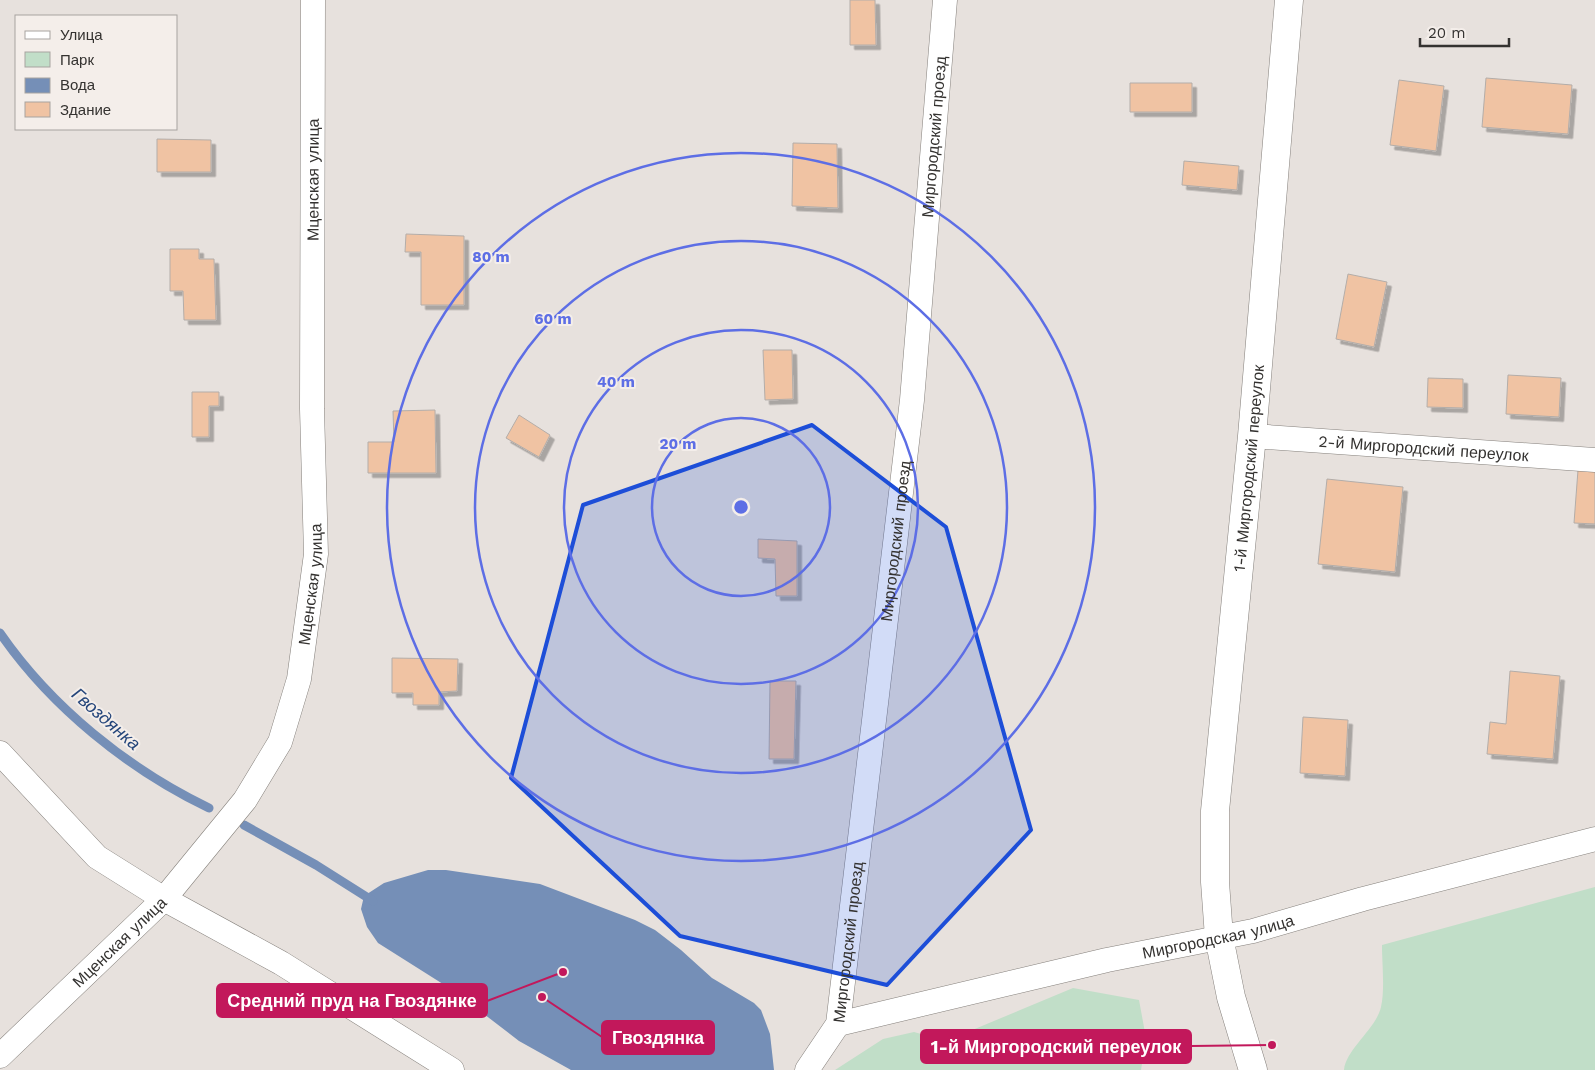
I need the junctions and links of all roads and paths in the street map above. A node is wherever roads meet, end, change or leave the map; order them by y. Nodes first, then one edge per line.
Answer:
1 (313, 0) edge
2 (945, 0) edge
3 (1289, 0) edge
4 (1252, 436) junction
5 (1595, 460) edge
6 (0, 753) edge
7 (1595, 839) edge
8 (164, 900) junction
9 (1219, 937) junction
10 (838, 1024) junction
11 (0, 1056) edge
12 (452, 1070) edge
13 (807, 1070) edge
14 (1253, 1070) edge

1 - 8 street, Мценская улица
2 - 10 street, Миргородский проезд
3 - 4 street, 1-й Миргородский переулок
4 - 5 street, 2-й Миргородский переулок
4 - 9 street, 1-й Миргородский переулок
6 - 8 street
7 - 9 street, Миргородская улица
8 - 11 street, Мценская улица
8 - 12 street
9 - 10 street, Миргородская улица
9 - 14 street, 1-й Миргородский переулок
10 - 13 street, Миргородский проезд

